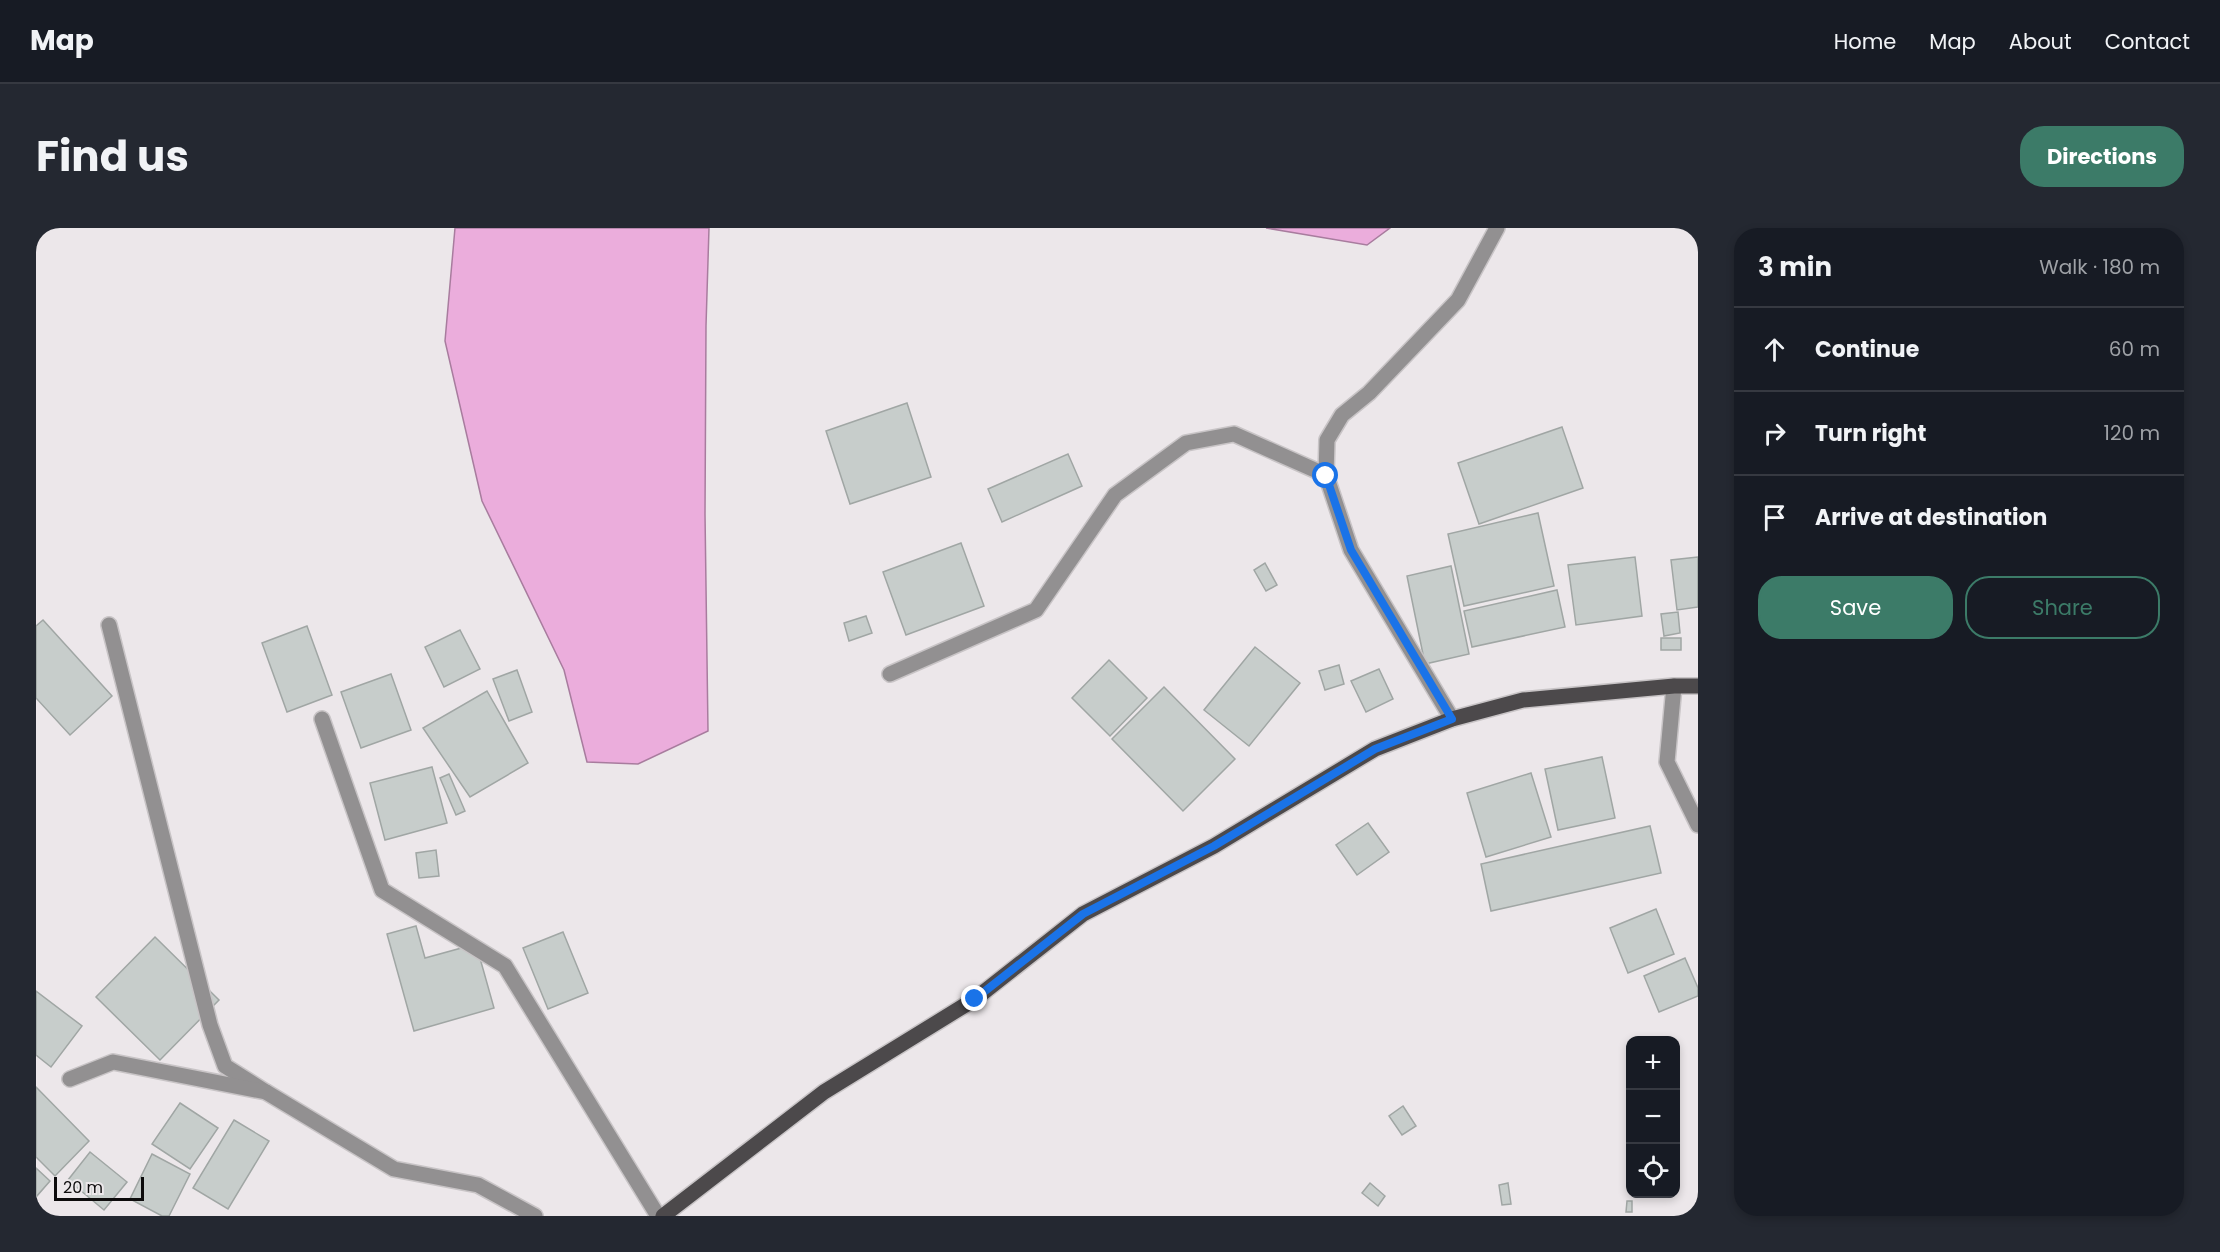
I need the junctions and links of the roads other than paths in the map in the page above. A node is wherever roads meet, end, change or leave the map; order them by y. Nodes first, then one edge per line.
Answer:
1 (1497, 228) edge
2 (1326, 476) junction
3 (109, 625) dead end
4 (890, 674) dead end
5 (1674, 686) junction
6 (1698, 686) edge
7 (322, 719) dead end
8 (1452, 719) junction
9 (1698, 825) edge
10 (70, 1079) dead end
11 (266, 1092) junction
12 (535, 1216) edge
13 (658, 1216) edge
14 (663, 1216) edge

1 - 2 street
2 - 4 street
2 - 8 street
3 - 11 street
5 - 6 main road
5 - 8 main road
5 - 9 street
7 - 13 street
8 - 14 main road
10 - 11 street
11 - 12 street

